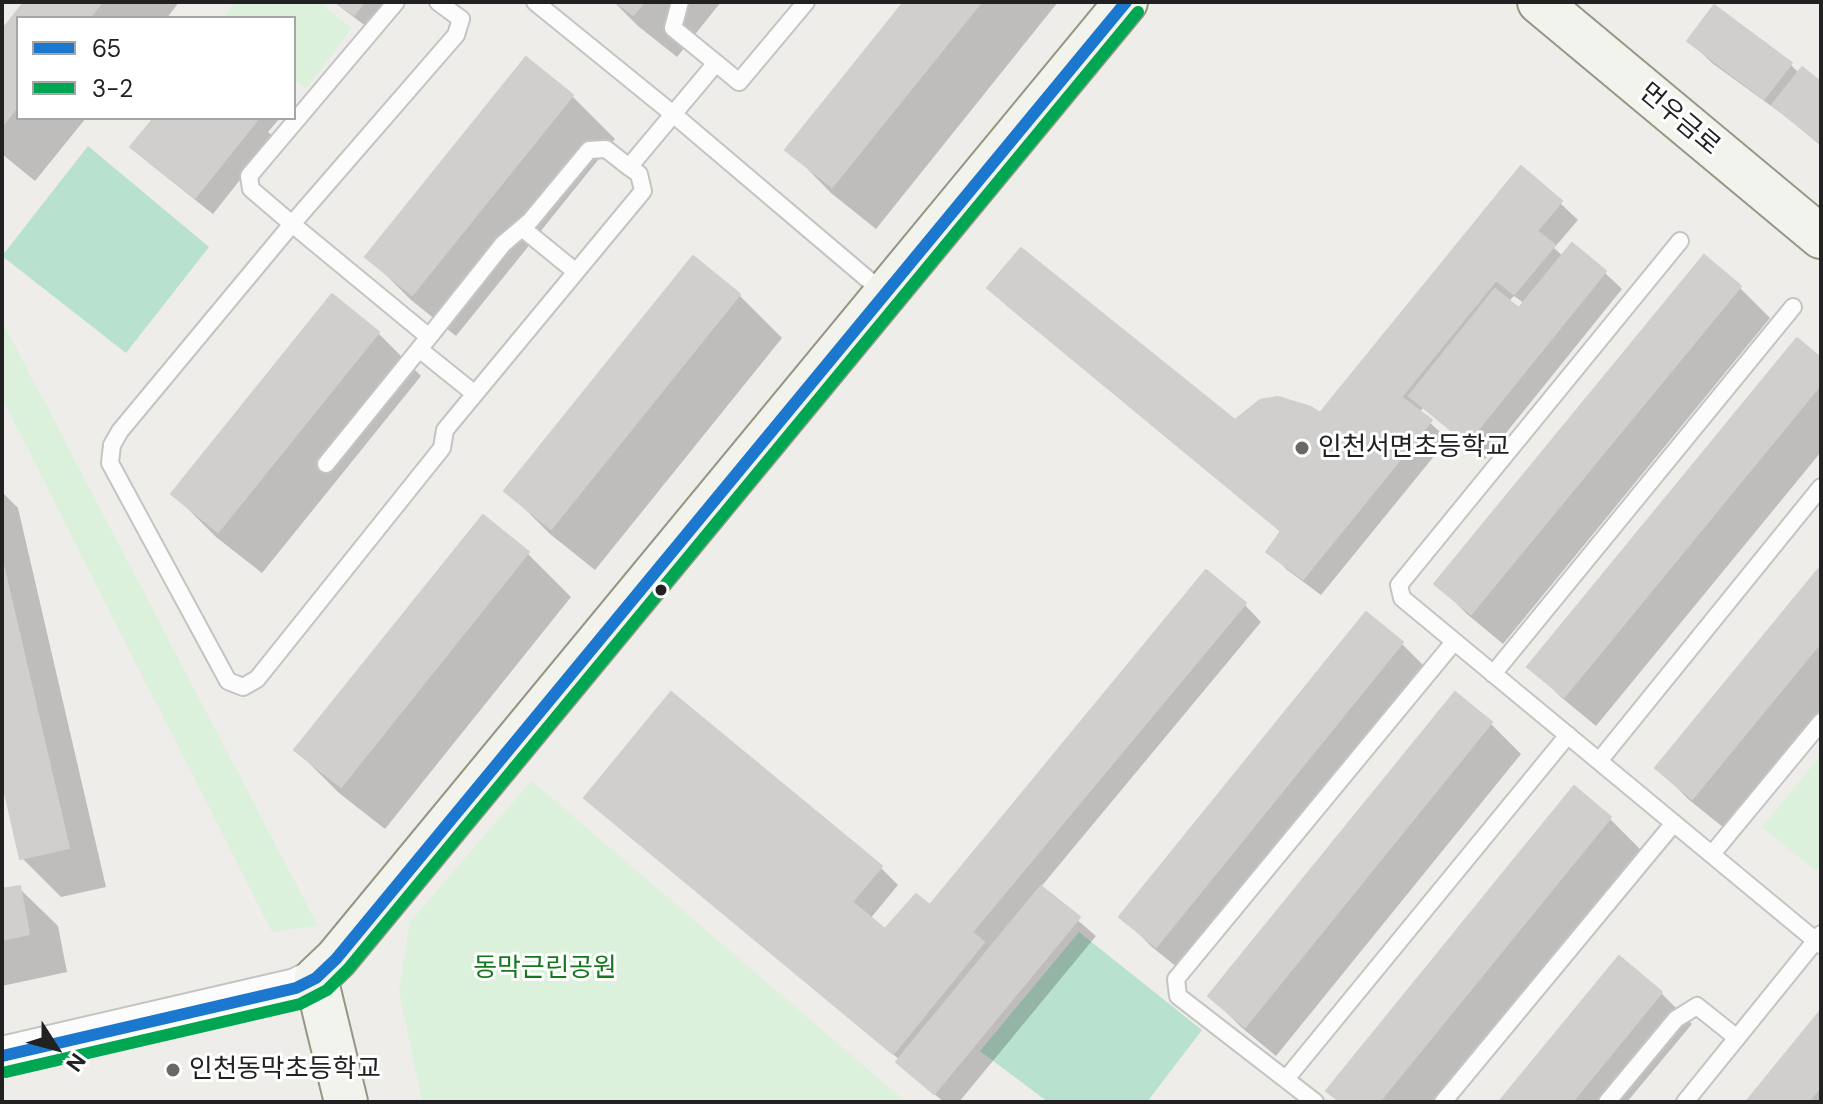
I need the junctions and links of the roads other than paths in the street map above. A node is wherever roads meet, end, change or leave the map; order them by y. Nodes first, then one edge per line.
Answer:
1 (396, 2) edge
2 (438, 2) edge
3 (535, 2) edge
4 (680, 2) edge
5 (806, 2) edge
6 (1126, 2) edge
7 (1539, 2) edge
8 (716, 63) junction
9 (673, 114) junction
10 (629, 167) junction
11 (292, 224) junction
12 (522, 228) junction
13 (1821, 237) edge
14 (1680, 241) dead end
15 (576, 272) junction
16 (886, 294) junction
17 (1793, 307) dead end
18 (424, 343) junction
19 (475, 394) junction
20 (326, 464) dead end
21 (1821, 487) edge
22 (1454, 642) junction
23 (1493, 674) junction
24 (1821, 722) edge
25 (1568, 735) junction
26 (1599, 761) junction
27 (1674, 823) junction
28 (1712, 854) junction
29 (1819, 940) edge
30 (316, 978) junction
31 (1737, 1038) junction
32 (2, 1056) edge
33 (1286, 1079) junction
34 (346, 1102) edge
35 (1315, 1102) edge
36 (1443, 1102) edge
37 (1607, 1102) edge
38 (1685, 1102) edge

1 - 11 lane
2 - 11 lane
3 - 9 lane
4 - 8 lane
5 - 8 lane
6 - 16 main road
7 - 13 main road, 먼우금로
8 - 9 lane
9 - 10 lane
9 - 16 lane
10 - 12 lane
10 - 15 lane
11 - 18 lane
11 - 19 lane
12 - 15 lane
12 - 18 lane
14 - 22 lane
15 - 19 lane
16 - 30 main road
17 - 23 lane
18 - 19 lane
18 - 20 lane
21 - 26 lane
22 - 23 lane
22 - 33 lane
23 - 25 lane
24 - 28 lane
25 - 26 lane
25 - 33 lane
26 - 27 lane
27 - 28 lane
27 - 36 lane
28 - 29 lane
29 - 31 lane
30 - 32 street
30 - 34 main road
31 - 37 lane
31 - 38 lane
33 - 35 lane

